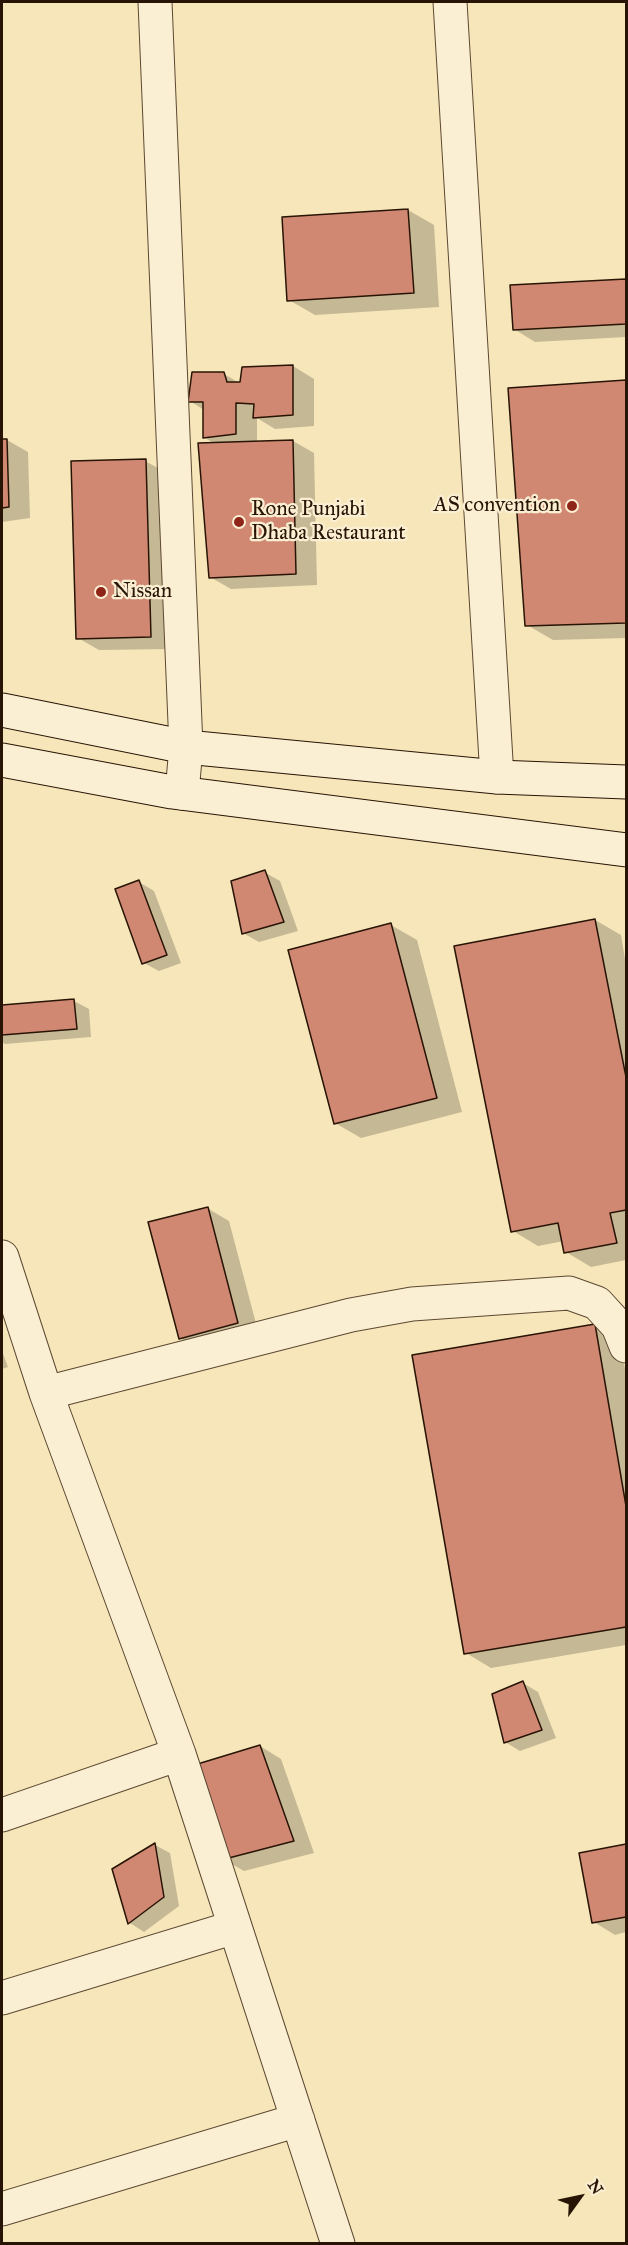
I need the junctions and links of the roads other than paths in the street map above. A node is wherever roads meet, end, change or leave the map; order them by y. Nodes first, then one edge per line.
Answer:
1 (155, 2) edge
2 (450, 2) edge
3 (2, 710) edge
4 (186, 747) junction
5 (2, 760) edge
6 (497, 777) junction
7 (627, 782) edge
8 (182, 793) junction
9 (627, 850) edge
10 (2, 1257) edge
11 (627, 1346) edge
12 (46, 1393) junction
13 (179, 1754) junction
14 (2, 1815) edge
15 (235, 1927) junction
16 (2, 1998) edge
17 (298, 2120) junction
18 (2, 2209) edge
19 (338, 2244) edge

1 - 4 street
2 - 6 street
3 - 4 street
4 - 6 street
4 - 8 street
5 - 8 street
6 - 7 street
8 - 9 street
10 - 12 street
11 - 12 street
12 - 13 street
13 - 14 street
13 - 15 street
15 - 16 street
15 - 17 street
17 - 18 street
17 - 19 street

